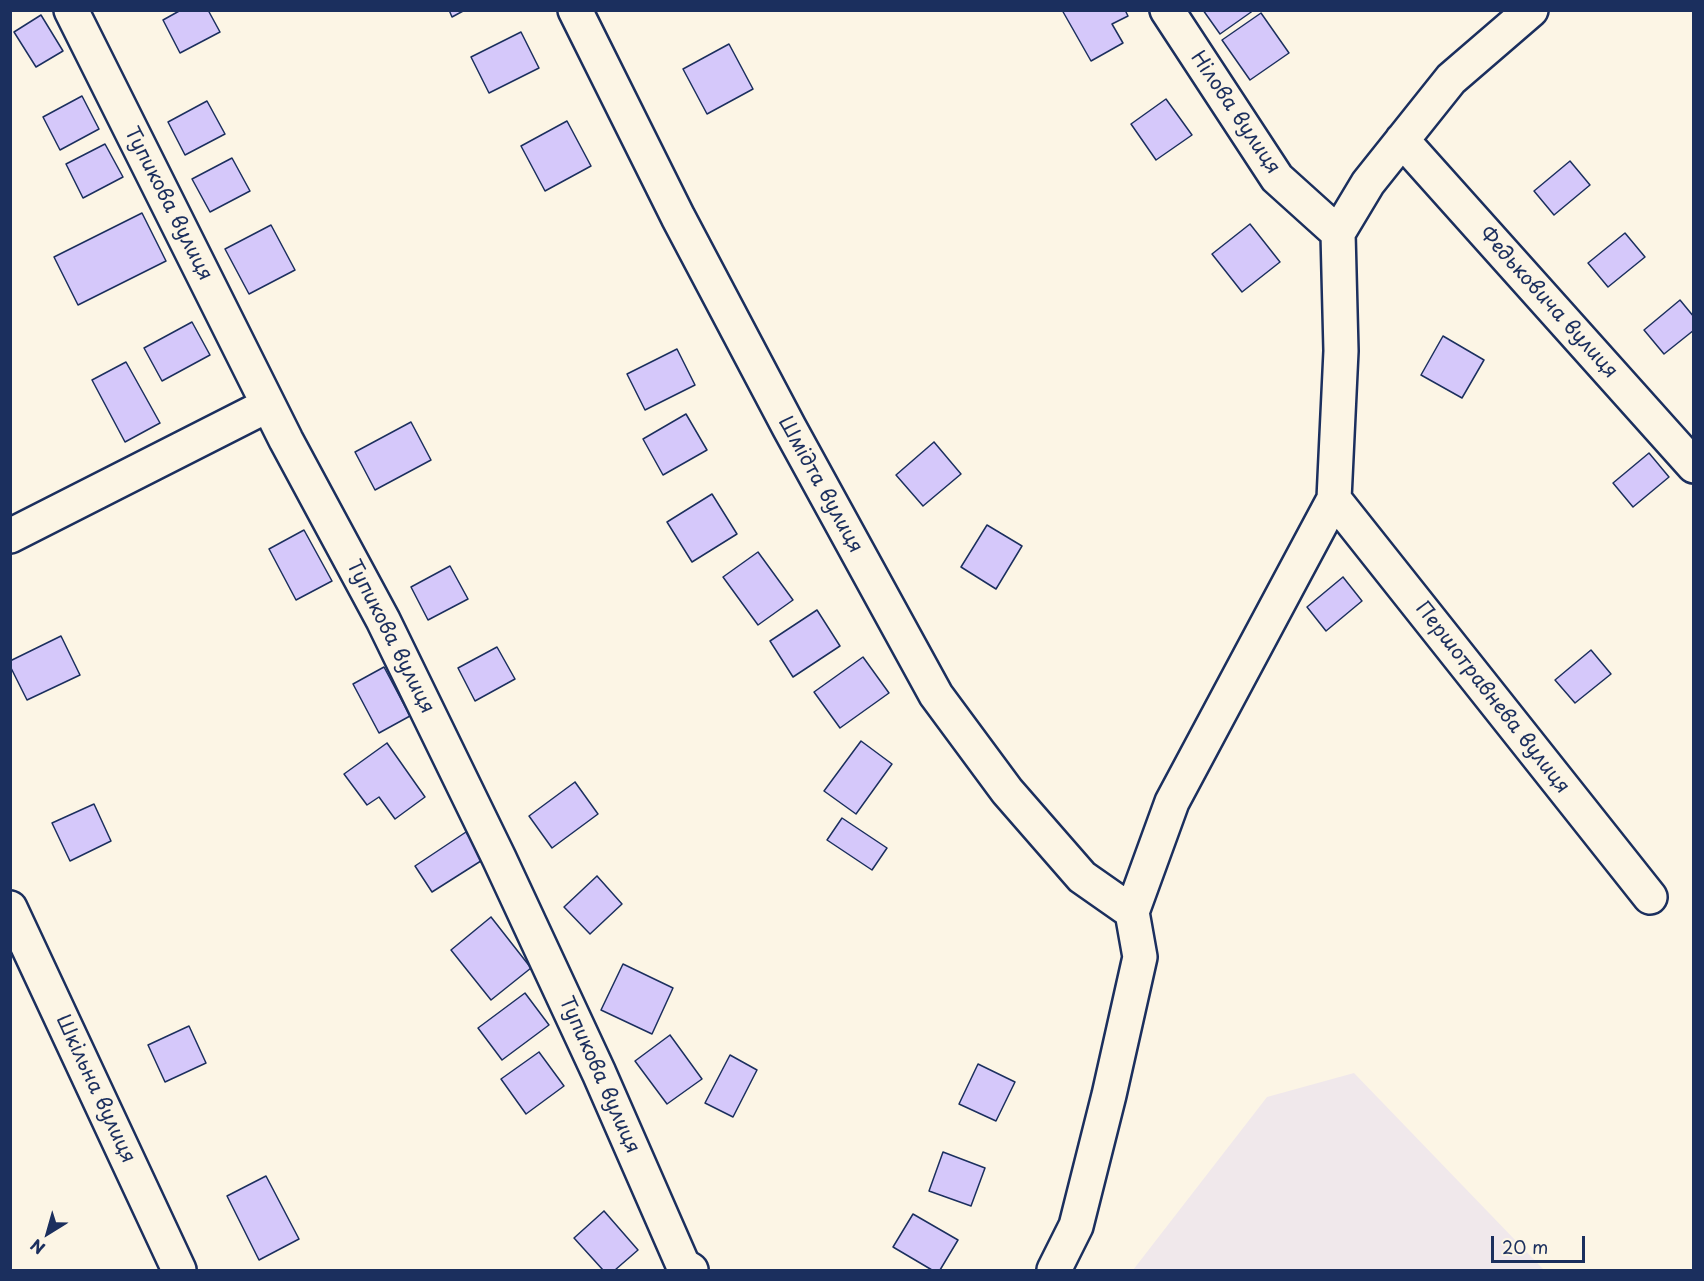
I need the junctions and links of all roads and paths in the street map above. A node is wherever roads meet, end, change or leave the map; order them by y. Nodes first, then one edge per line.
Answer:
1 (71, 10) edge
2 (575, 10) edge
3 (1167, 10) edge
4 (1531, 10) edge
5 (1401, 140) junction
6 (1338, 233) junction
7 (268, 405) junction
8 (1694, 466) edge
9 (1334, 499) junction
10 (10, 536) edge
11 (1650, 897) dead end
12 (10, 908) edge
13 (1132, 912) junction
14 (179, 1270) edge
15 (690, 1270) edge
16 (1054, 1270) edge

1 - 7 street, Тупикова вулиця
2 - 13 street, Шмідта вулиця
3 - 6 street, Нілова вулиця
4 - 5 street
5 - 6 street
5 - 8 street, Федьковича вулиця
6 - 9 street
7 - 10 street
7 - 15 street, Тупикова вулиця
9 - 11 street, Першотравнева вулиця
9 - 13 street
12 - 14 street, Шкільна вулиця
13 - 16 street

